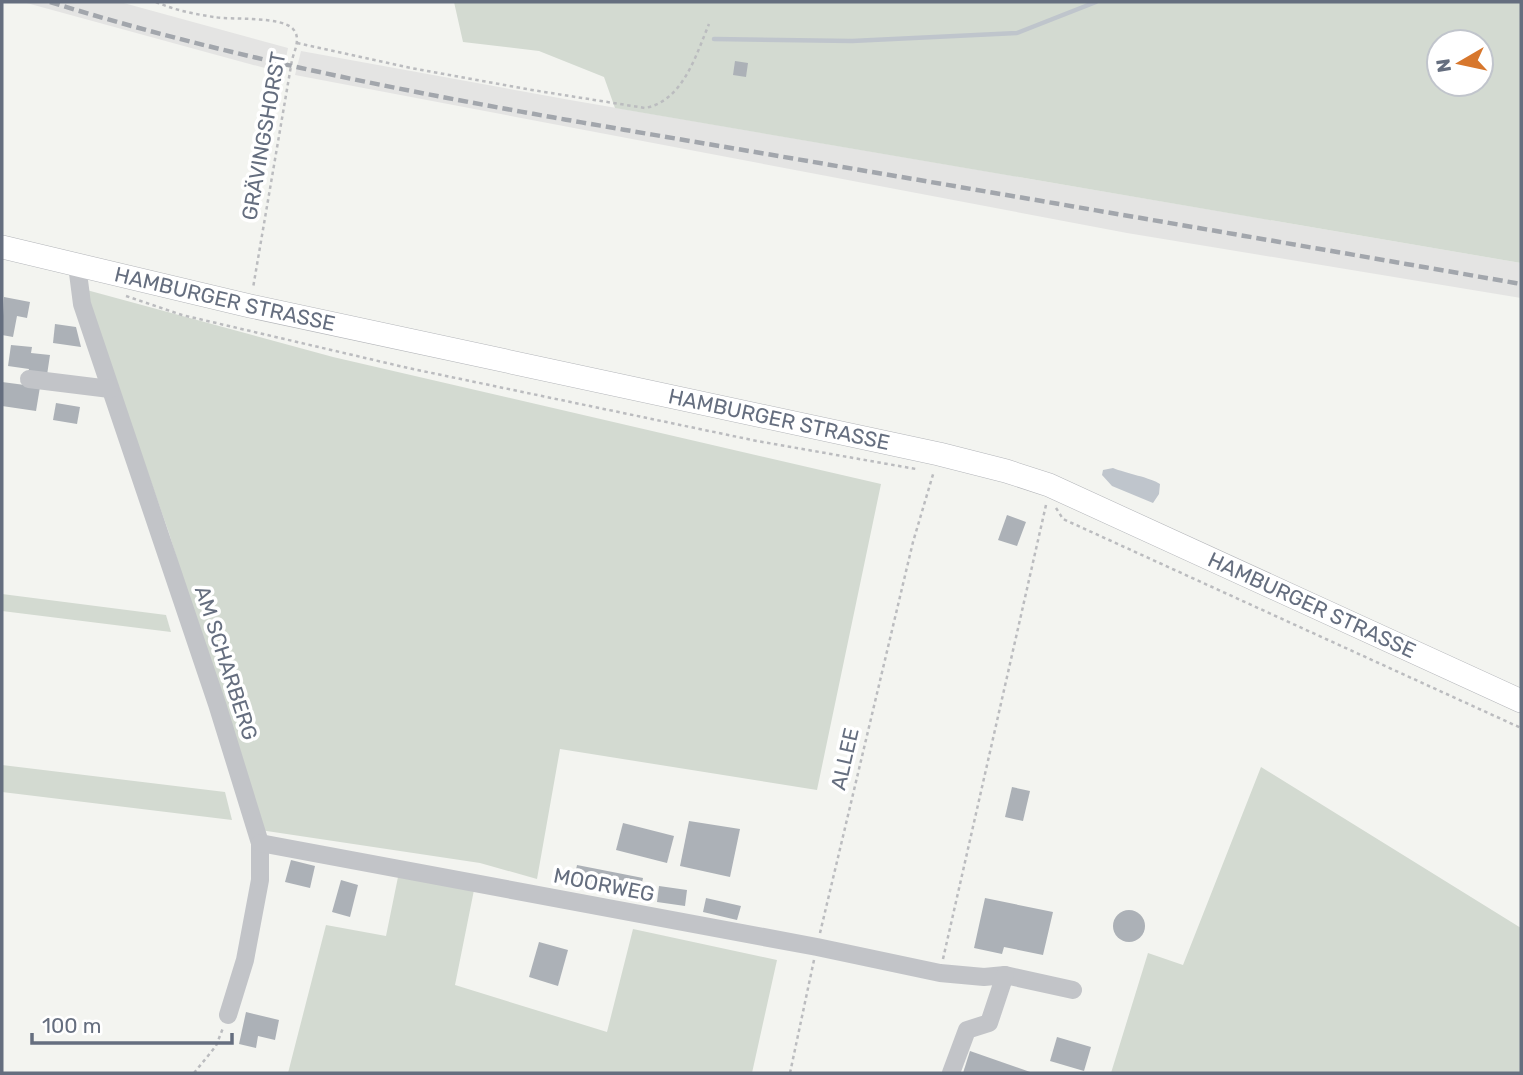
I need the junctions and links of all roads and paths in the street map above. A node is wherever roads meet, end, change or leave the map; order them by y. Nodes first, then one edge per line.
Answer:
1 (156, 2) edge
2 (709, 24) dead end
3 (298, 43) junction
4 (2, 247) edge
5 (79, 264) junction
6 (117, 293) dead end
7 (250, 306) junction
8 (29, 379) dead end
9 (110, 389) junction
10 (939, 466) junction
11 (921, 469) dead end
12 (1048, 496) dead end
13 (1055, 506) dead end
14 (1521, 701) edge
15 (1521, 728) edge
16 (260, 844) junction
17 (817, 947) junction
18 (940, 972) junction
19 (1006, 975) junction
20 (1073, 990) dead end
21 (228, 1015) joint
22 (194, 1073) edge
23 (790, 1073) edge
24 (951, 1073) edge

1 - 3 path, GRÄVINGSHORST
2 - 3 path
3 - 7 path, GRÄVINGSHORST
4 - 5 main road, HAMBURGER STRASSE
5 - 7 main road, HAMBURGER STRASSE
5 - 9 street, AM SCHARBERG
6 - 11 path
7 - 10 main road, HAMBURGER STRASSE
8 - 9 street
9 - 16 street, AM SCHARBERG
10 - 14 main road, HAMBURGER STRASSE
10 - 17 path, ALLEE
12 - 18 path
13 - 15 path
16 - 17 street, MOORWEG
16 - 21 street, AM SCHARBERG
17 - 18 street, MOORWEG
17 - 23 path, ALLEE
18 - 19 street, MOORWEG
19 - 20 street, MOORWEG
19 - 24 street
21 - 22 path

